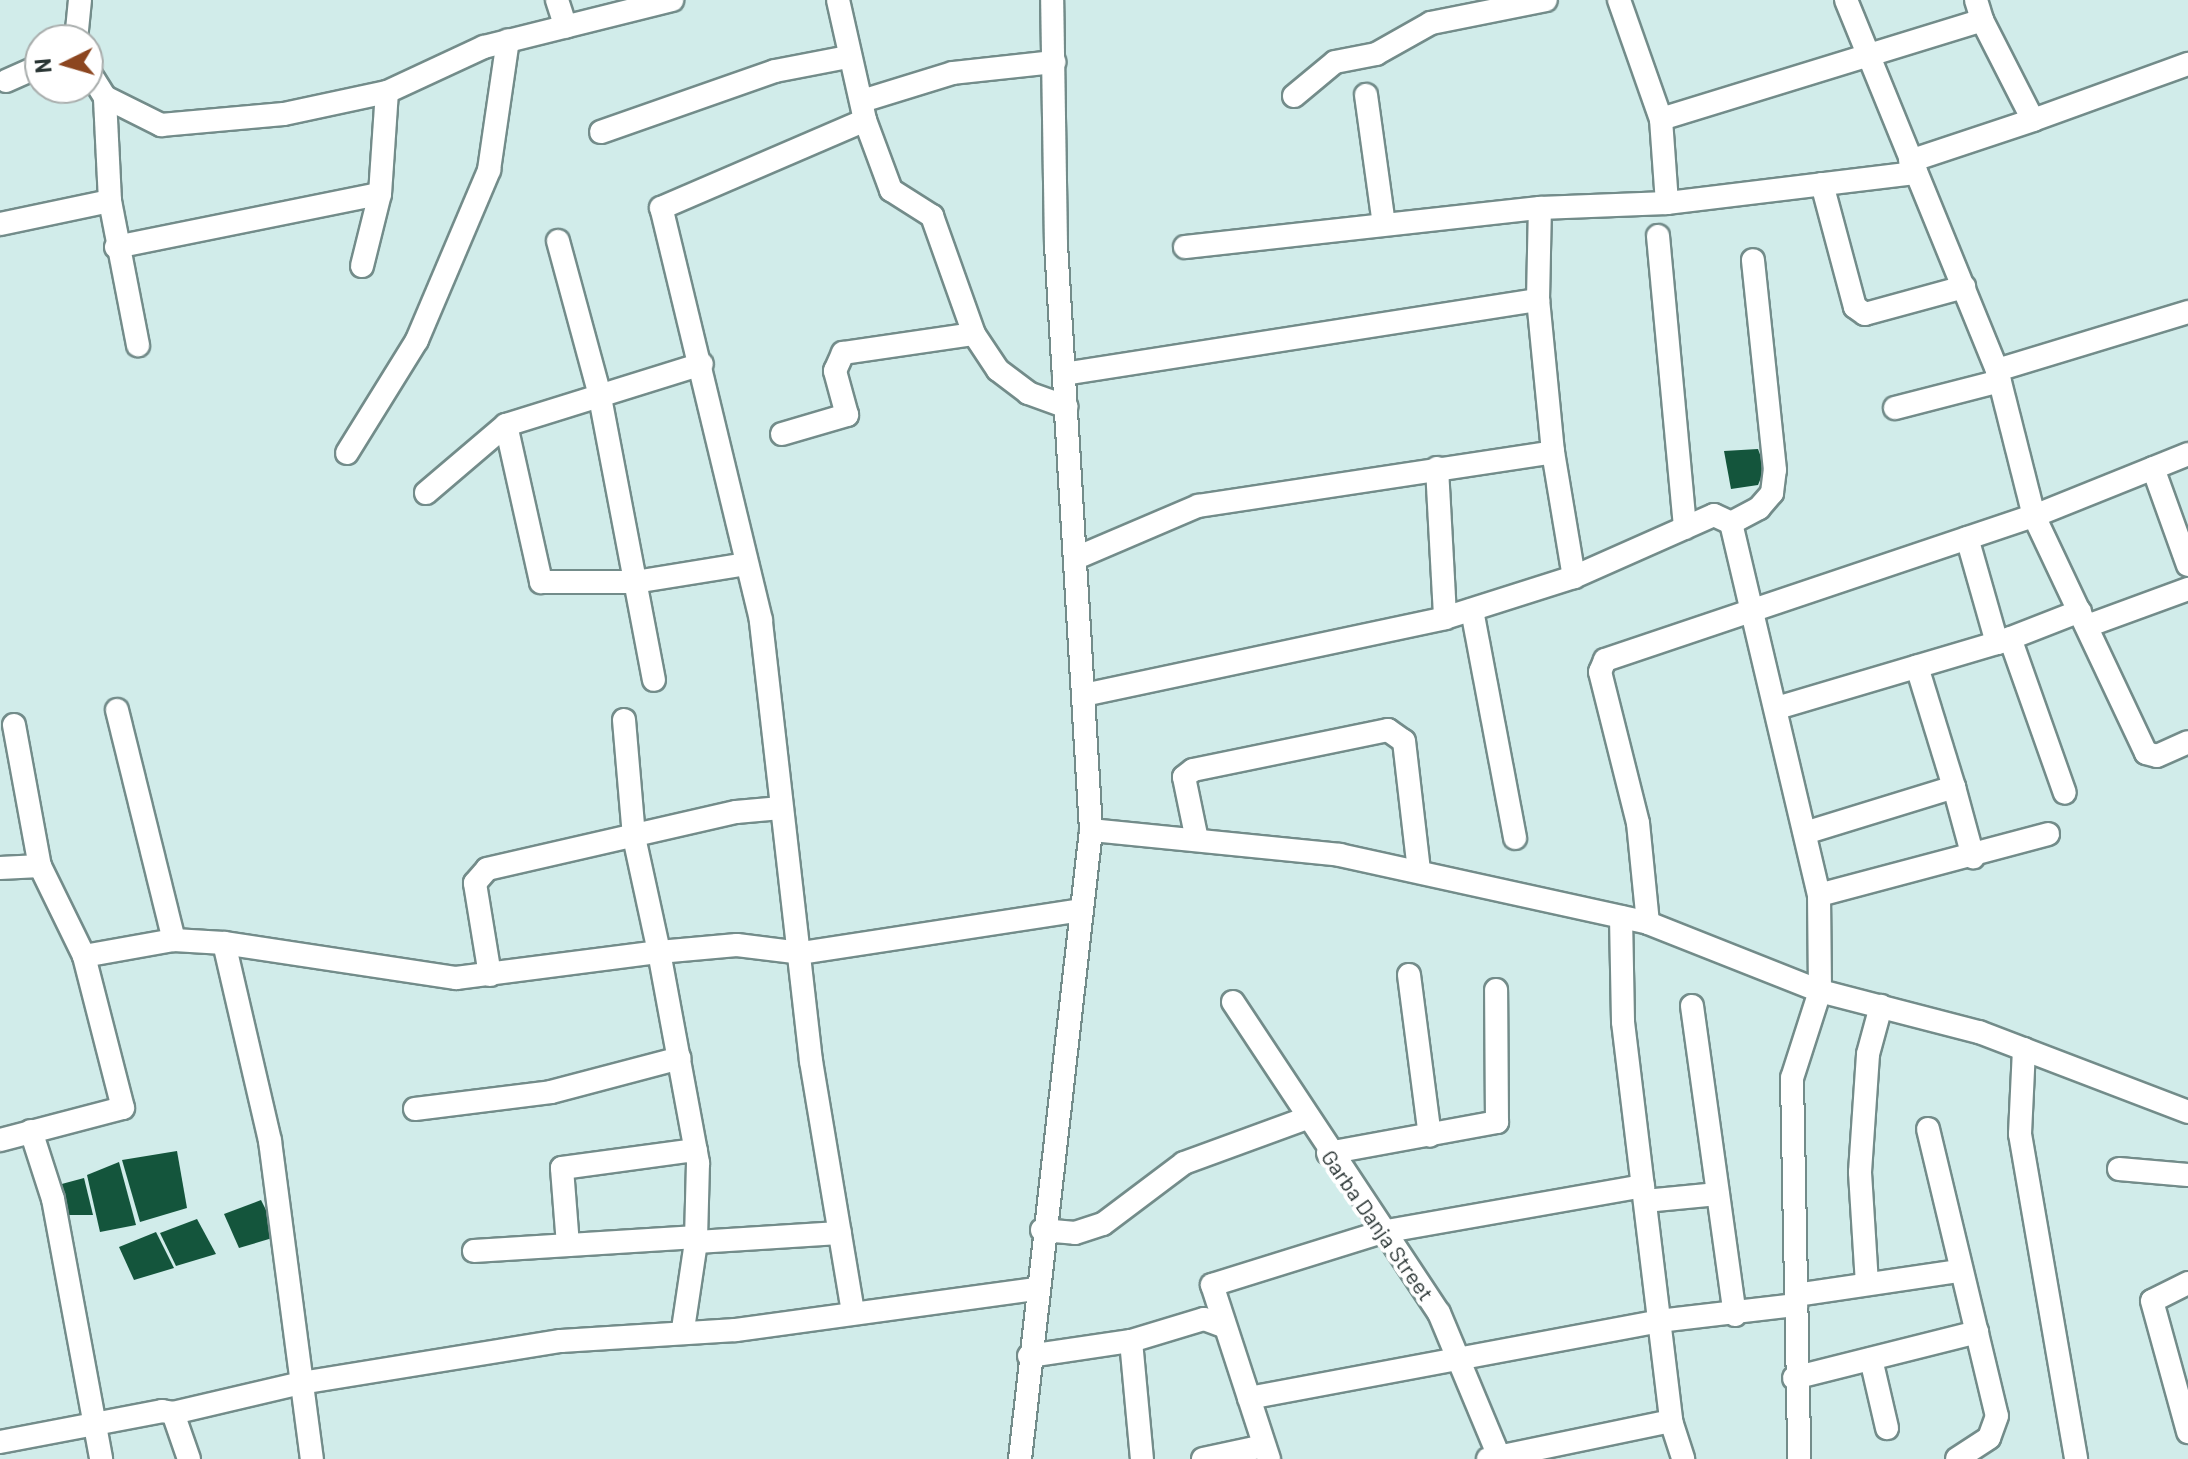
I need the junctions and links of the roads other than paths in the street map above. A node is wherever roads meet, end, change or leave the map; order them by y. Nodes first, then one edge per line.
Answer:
1 (80, 0) edge
2 (557, 0) edge
3 (672, 0) edge
4 (838, 0) edge
5 (1052, 0) edge
6 (1546, 0) edge
7 (1619, 0) edge
8 (1846, 0) edge
9 (1979, 10) edge
10 (78, 24) edge
11 (566, 27) junction
12 (508, 40) junction
13 (1865, 54) junction
14 (848, 57) junction
15 (1054, 62) junction
16 (2188, 64) edge
17 (24, 71) edge
18 (2, 78) edge
19 (387, 92) junction
20 (1366, 95) dead end
21 (1294, 96) dead end
22 (105, 97) joint
23 (863, 110) junction
24 (1661, 119) junction
25 (2033, 120) junction
26 (601, 132) dead end
27 (1913, 167) junction
28 (1822, 184) junction
29 (380, 194) junction
30 (110, 201) junction
31 (1667, 203) junction
32 (1540, 208) junction
33 (0, 224) edge
34 (1384, 224) junction
35 (1658, 236) dead end
36 (558, 241) dead end
37 (116, 247) junction
38 (1185, 247) dead end
39 (1753, 260) dead end
40 (362, 266) dead end
41 (1964, 287) junction
42 (1538, 300) junction
43 (2188, 312) edge
44 (974, 334) junction
45 (138, 345) dead end
46 (702, 364) junction
47 (1064, 374) junction
48 (1998, 376) junction
49 (599, 392) junction
50 (1067, 407) junction
51 (1895, 408) dead end
52 (506, 425) junction
53 (782, 434) dead end
54 (1553, 452) junction
55 (347, 453) dead end
56 (2188, 454) edge
57 (1437, 468) junction
58 (2153, 468) junction
59 (426, 493) dead end
60 (2034, 516) junction
61 (1731, 523) junction
62 (1685, 528) junction
63 (1967, 538) junction
64 (1076, 558) junction
65 (746, 564) junction
66 (2188, 565) edge
67 (1574, 577) junction
68 (635, 582) junction
69 (2188, 589) edge
70 (1753, 609) junction
71 (1472, 610) junction
72 (1445, 618) junction
73 (2084, 619) junction
74 (2004, 641) junction
75 (1917, 667) junction
76 (654, 680) dead end
77 (1084, 695) junction
78 (1777, 708) junction
79 (117, 710) dead end
80 (624, 720) dead end
81 (14, 725) dead end
82 (2188, 742) edge
83 (1954, 787) junction
84 (2065, 793) dead end
85 (781, 808) junction
86 (1091, 830) junction
87 (1808, 832) junction
88 (2048, 834) dead end
89 (1196, 835) junction
90 (634, 837) junction
91 (1515, 838) dead end
92 (1973, 857) junction
93 (40, 866) junction
94 (0, 868) edge
95 (1419, 871) junction
96 (1819, 895) junction
97 (1081, 910) junction
98 (1621, 917) junction
99 (1648, 923) junction
100 (174, 940) junction
101 (224, 943) junction
102 (659, 952) junction
103 (801, 953) junction
104 (84, 956) junction
105 (490, 975) junction
106 (1409, 975) dead end
107 (1496, 990) dead end
108 (1820, 991) junction
109 (1233, 1002) dead end
110 (1692, 1006) dead end
111 (1881, 1006) junction
112 (2024, 1049) junction
113 (680, 1058) junction
114 (415, 1109) dead end
115 (2188, 1112) edge
116 (1304, 1119) junction
117 (1928, 1129) dead end
118 (31, 1131) junction
119 (1430, 1136) junction
120 (0, 1140) edge
121 (696, 1150) junction
122 (1328, 1153) junction
123 (2119, 1169) dead end
124 (2188, 1175) edge
125 (1644, 1193) junction
126 (1718, 1194) junction
127 (1042, 1230) junction
128 (1382, 1232) junction
129 (840, 1233) junction
130 (696, 1239) junction
131 (568, 1245) junction
132 (474, 1251) dead end
133 (1959, 1271) junction
134 (2188, 1283) edge
135 (1867, 1284) junction
136 (1036, 1289) junction
137 (1796, 1300) junction
138 (853, 1312) junction
139 (1735, 1315) junction
140 (1659, 1321) junction
141 (1223, 1326) junction
142 (683, 1329) junction
143 (1977, 1332) junction
144 (1131, 1341) junction
145 (1029, 1356) junction
146 (1871, 1359) junction
147 (1465, 1361) junction
148 (1794, 1378) junction
149 (301, 1383) junction
150 (1249, 1398) junction
151 (2185, 1406) edge
152 (173, 1413) junction
153 (1671, 1421) junction
154 (92, 1427) junction
155 (1887, 1428) dead end
156 (2188, 1432) edge
157 (0, 1442) edge
158 (1266, 1452) edge
159 (1496, 1458) edge
160 (101, 1459) edge
161 (189, 1459) edge
162 (312, 1459) edge
163 (1020, 1459) edge
164 (1142, 1459) edge
165 (1203, 1459) edge
166 (1683, 1459) edge
167 (1799, 1459) edge
168 (1957, 1459) edge
169 (2076, 1459) edge

1 - 10 street
2 - 11 street
3 - 11 street
4 - 14 street
5 - 15 street
6 - 21 street
7 - 24 street
8 - 13 street
9 - 13 street
9 - 25 street
11 - 12 street
12 - 19 street
12 - 55 street
13 - 24 street
13 - 27 street
14 - 23 street
14 - 26 street
15 - 23 street
15 - 47 street
16 - 25 street
17 - 18 street
19 - 22 street
19 - 29 street
20 - 34 street
22 - 30 street
23 - 44 street
23 - 46 street
24 - 31 street
25 - 27 street
27 - 28 street
27 - 41 street
28 - 31 street
28 - 41 street
29 - 37 street
29 - 40 street
30 - 33 street
30 - 37 street
31 - 32 street
32 - 34 street
32 - 42 street
34 - 38 street
35 - 62 street
36 - 49 street
37 - 45 street
39 - 61 street
41 - 48 street
42 - 47 street
42 - 54 street
43 - 48 street
44 - 50 street
44 - 53 street
46 - 49 street
46 - 65 street
47 - 50 street
48 - 51 street
48 - 60 street
49 - 52 street
49 - 68 street
50 - 64 street
52 - 59 street
52 - 68 street
54 - 57 street
54 - 67 street
56 - 58 street
57 - 64 street
57 - 72 street
58 - 60 street
58 - 66 street
60 - 63 street
60 - 73 street
61 - 62 street
61 - 70 street
62 - 67 street
63 - 70 street
63 - 74 street
64 - 77 street
65 - 68 street
65 - 85 street
67 - 71 street
68 - 76 street
69 - 73 street
70 - 78 street
70 - 99 street
71 - 72 street
71 - 91 street
72 - 77 street
73 - 74 street
73 - 82 street
74 - 75 street
74 - 84 street
75 - 78 street
75 - 83 street
77 - 86 street
78 - 87 street
79 - 100 street
80 - 90 street
81 - 93 street
83 - 87 street
83 - 92 street
85 - 90 street
85 - 103 street
86 - 89 street
86 - 97 street
87 - 96 street
88 - 92 street
89 - 95 street
89 - 95 street
90 - 102 street
90 - 105 street
92 - 96 street
93 - 94 street
93 - 104 street
95 - 98 street
96 - 108 street
97 - 103 street
97 - 127 street
98 - 99 street
98 - 125 street
99 - 108 street
100 - 101 street
100 - 104 street
101 - 105 street
101 - 149 street
102 - 103 street
102 - 105 street
102 - 113 street
103 - 129 street
104 - 118 street
106 - 119 street
107 - 119 street
108 - 111 street
108 - 137 street
109 - 116 street, Garba Danja Street
110 - 126 street
111 - 112 street
111 - 135 street
112 - 115 street
112 - 169 street
113 - 114 street
113 - 121 street
116 - 122 street, Garba Danja Street
116 - 127 street
117 - 133 street
118 - 120 street
118 - 154 street
119 - 122 street
121 - 130 street
121 - 131 street
122 - 128 street, Garba Danja Street
123 - 124 street
125 - 126 street
125 - 128 street
125 - 140 street
126 - 139 street
127 - 136 street
128 - 141 street
128 - 147 street, Garba Danja Street
129 - 130 street
129 - 138 street
130 - 131 street
130 - 142 street
131 - 132 street
133 - 135 street
133 - 143 street
134 - 151 street
135 - 137 street
136 - 138 street
136 - 145 street
137 - 139 street
137 - 148 street
138 - 142 street
139 - 140 street
140 - 147 street
140 - 153 street
141 - 144 street
141 - 150 street
142 - 149 street
143 - 146 street
143 - 168 street
144 - 145 street
144 - 164 street
145 - 163 street
146 - 148 street
146 - 155 street
147 - 150 street
147 - 159 street, Garba Danja Street
148 - 167 street
149 - 152 street
149 - 162 street
150 - 158 street
151 - 156 street
152 - 154 street
152 - 161 street
153 - 159 street
153 - 166 street
154 - 157 street
154 - 160 street
158 - 165 street

